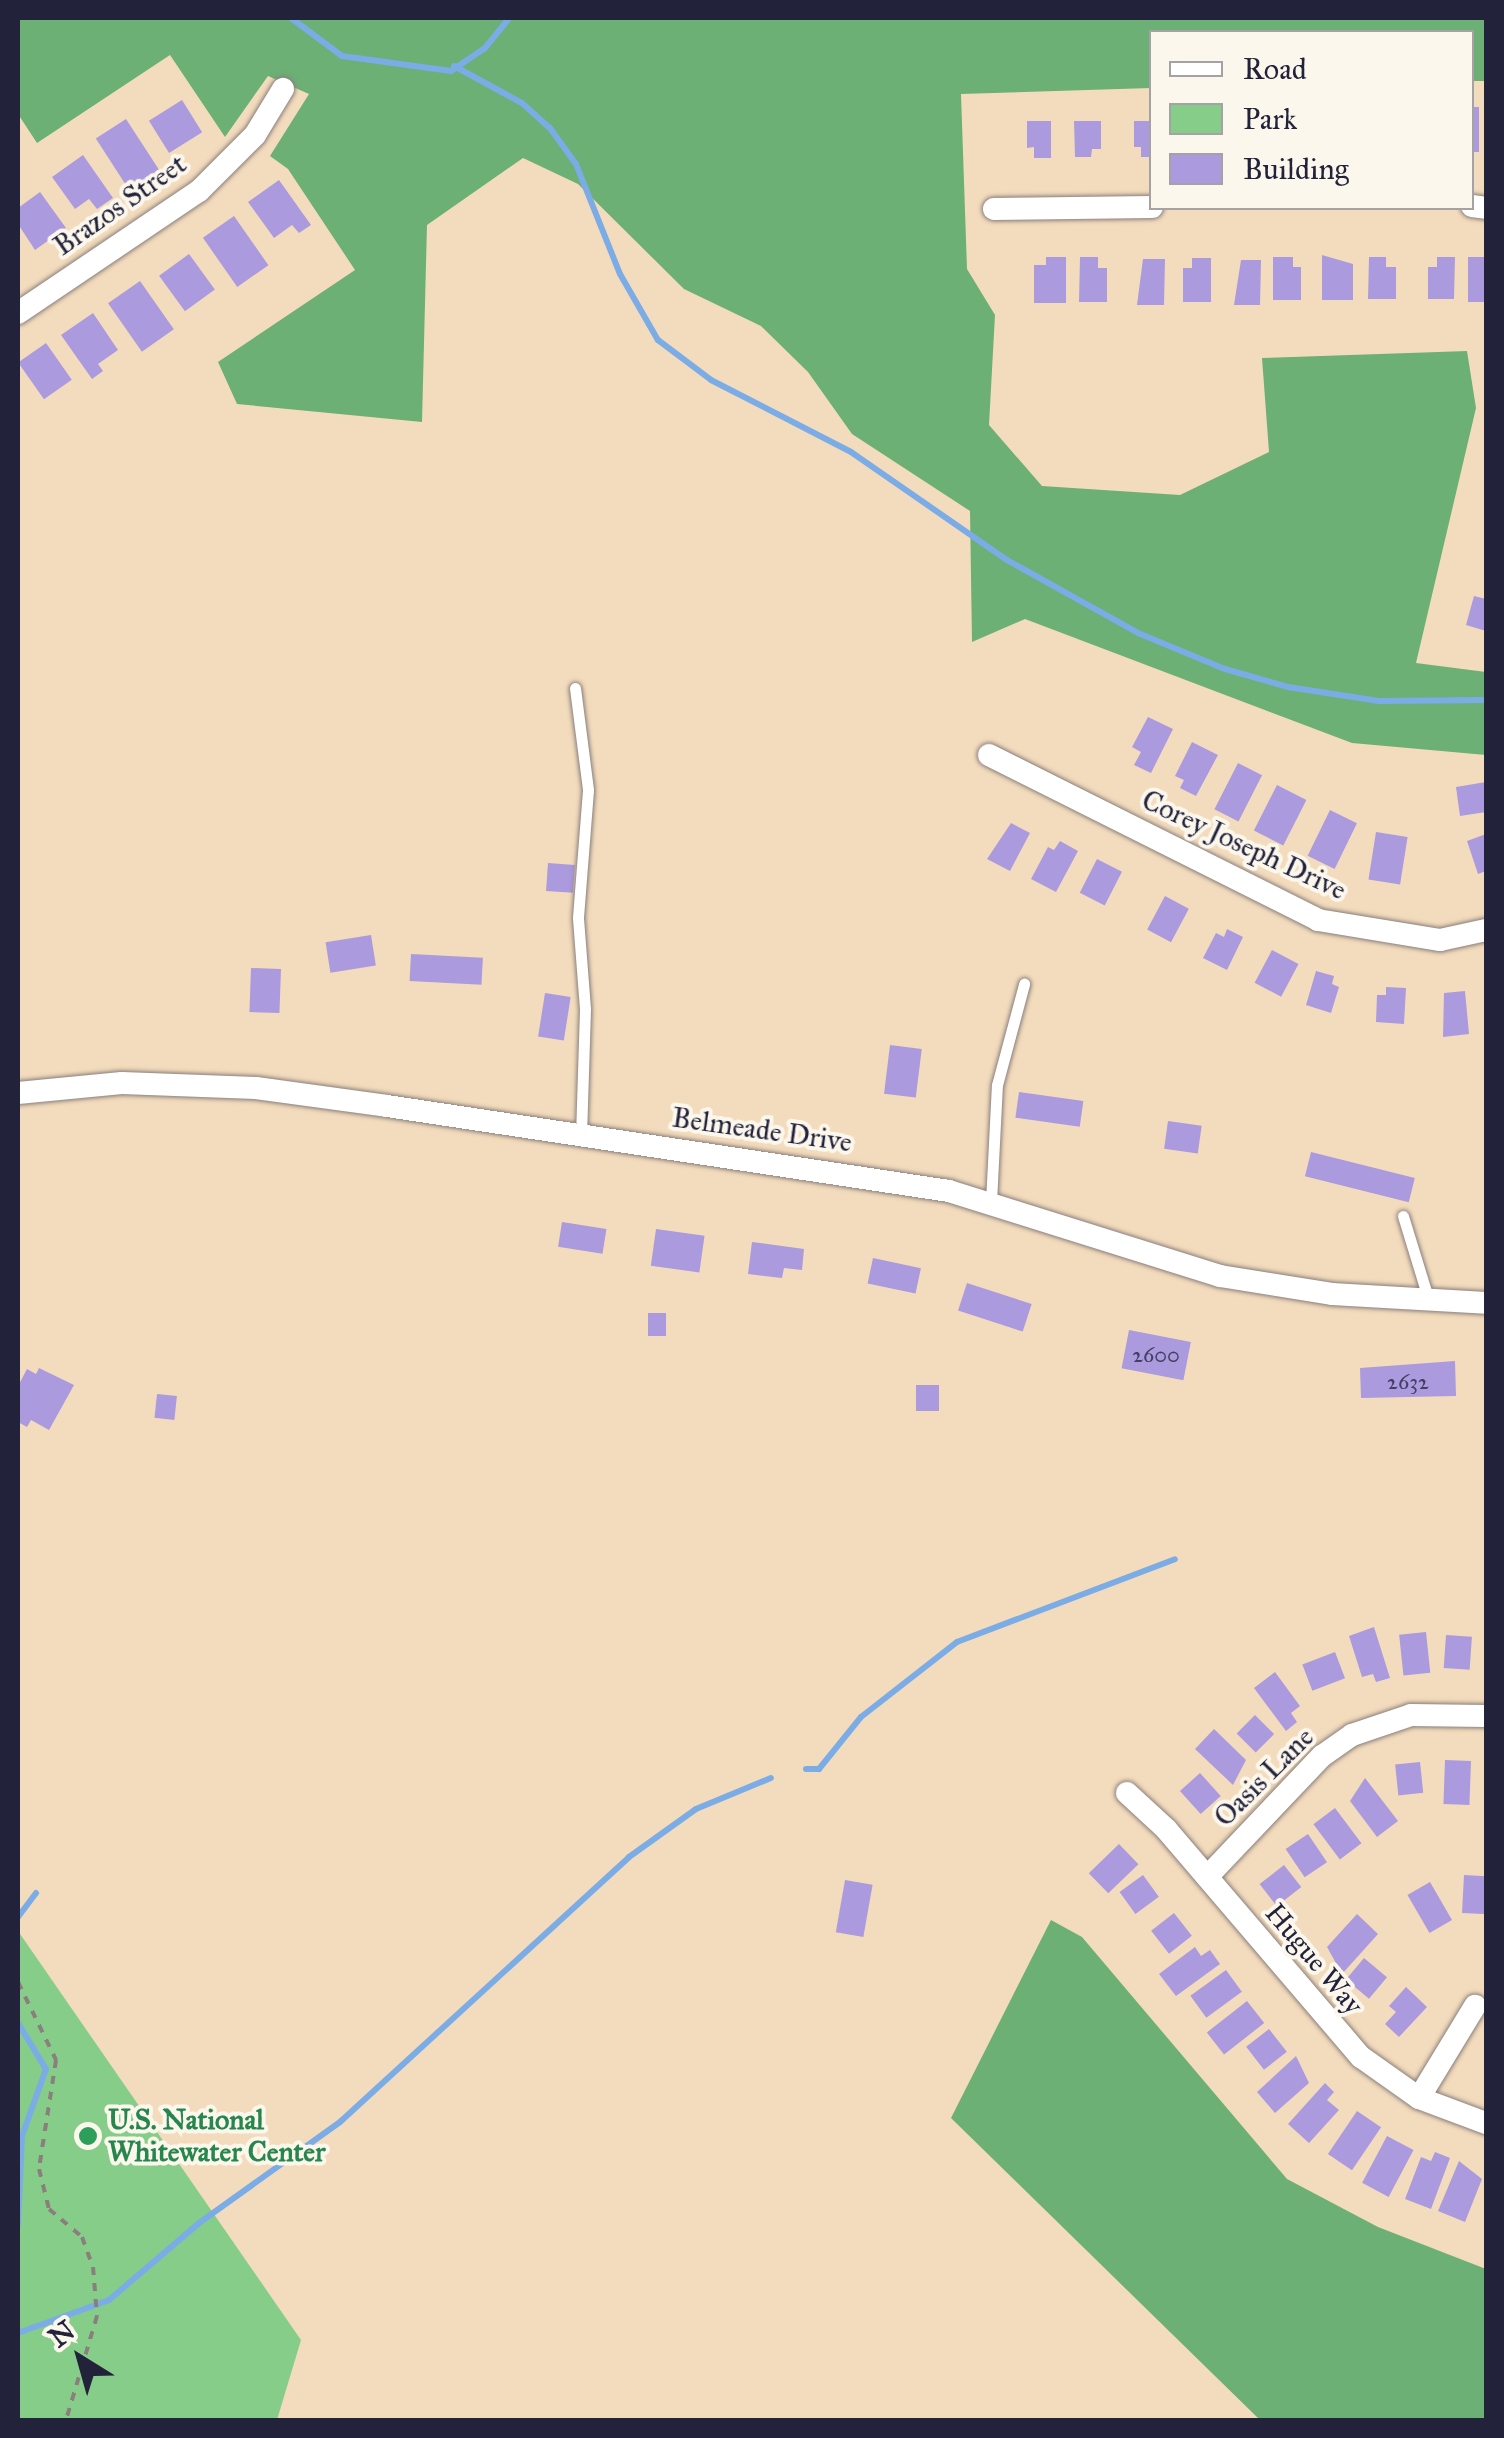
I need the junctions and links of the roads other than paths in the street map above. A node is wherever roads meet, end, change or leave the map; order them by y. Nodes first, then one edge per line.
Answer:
1 (284, 88) dead end
2 (1149, 207) edge
3 (994, 210) dead end
4 (18, 313) edge
5 (574, 688) dead end
6 (989, 755) dead end
7 (1486, 930) edge
8 (1024, 984) dead end
9 (18, 1093) edge
10 (581, 1134) junction
11 (991, 1202) junction
12 (1402, 1216) dead end
13 (1429, 1301) junction
14 (1486, 1303) edge
15 (1486, 1716) edge
16 (1127, 1793) dead end
17 (1207, 1877) junction
18 (1475, 2006) dead end
19 (1419, 2098) junction
20 (1486, 2123) edge

1 - 4 street, Brazos Street
2 - 3 street
5 - 10 lane
6 - 7 street, Corey Joseph Drive
8 - 11 lane
9 - 10 street, Belmeade Drive
10 - 11 street, Belmeade Drive
11 - 13 street, Belmeade Drive
12 - 13 lane
13 - 14 street, Belmeade Drive
15 - 17 street, Oasis Lane
16 - 17 street, Hugue Way
17 - 19 street, Hugue Way
18 - 19 street
19 - 20 street, Hugue Way

